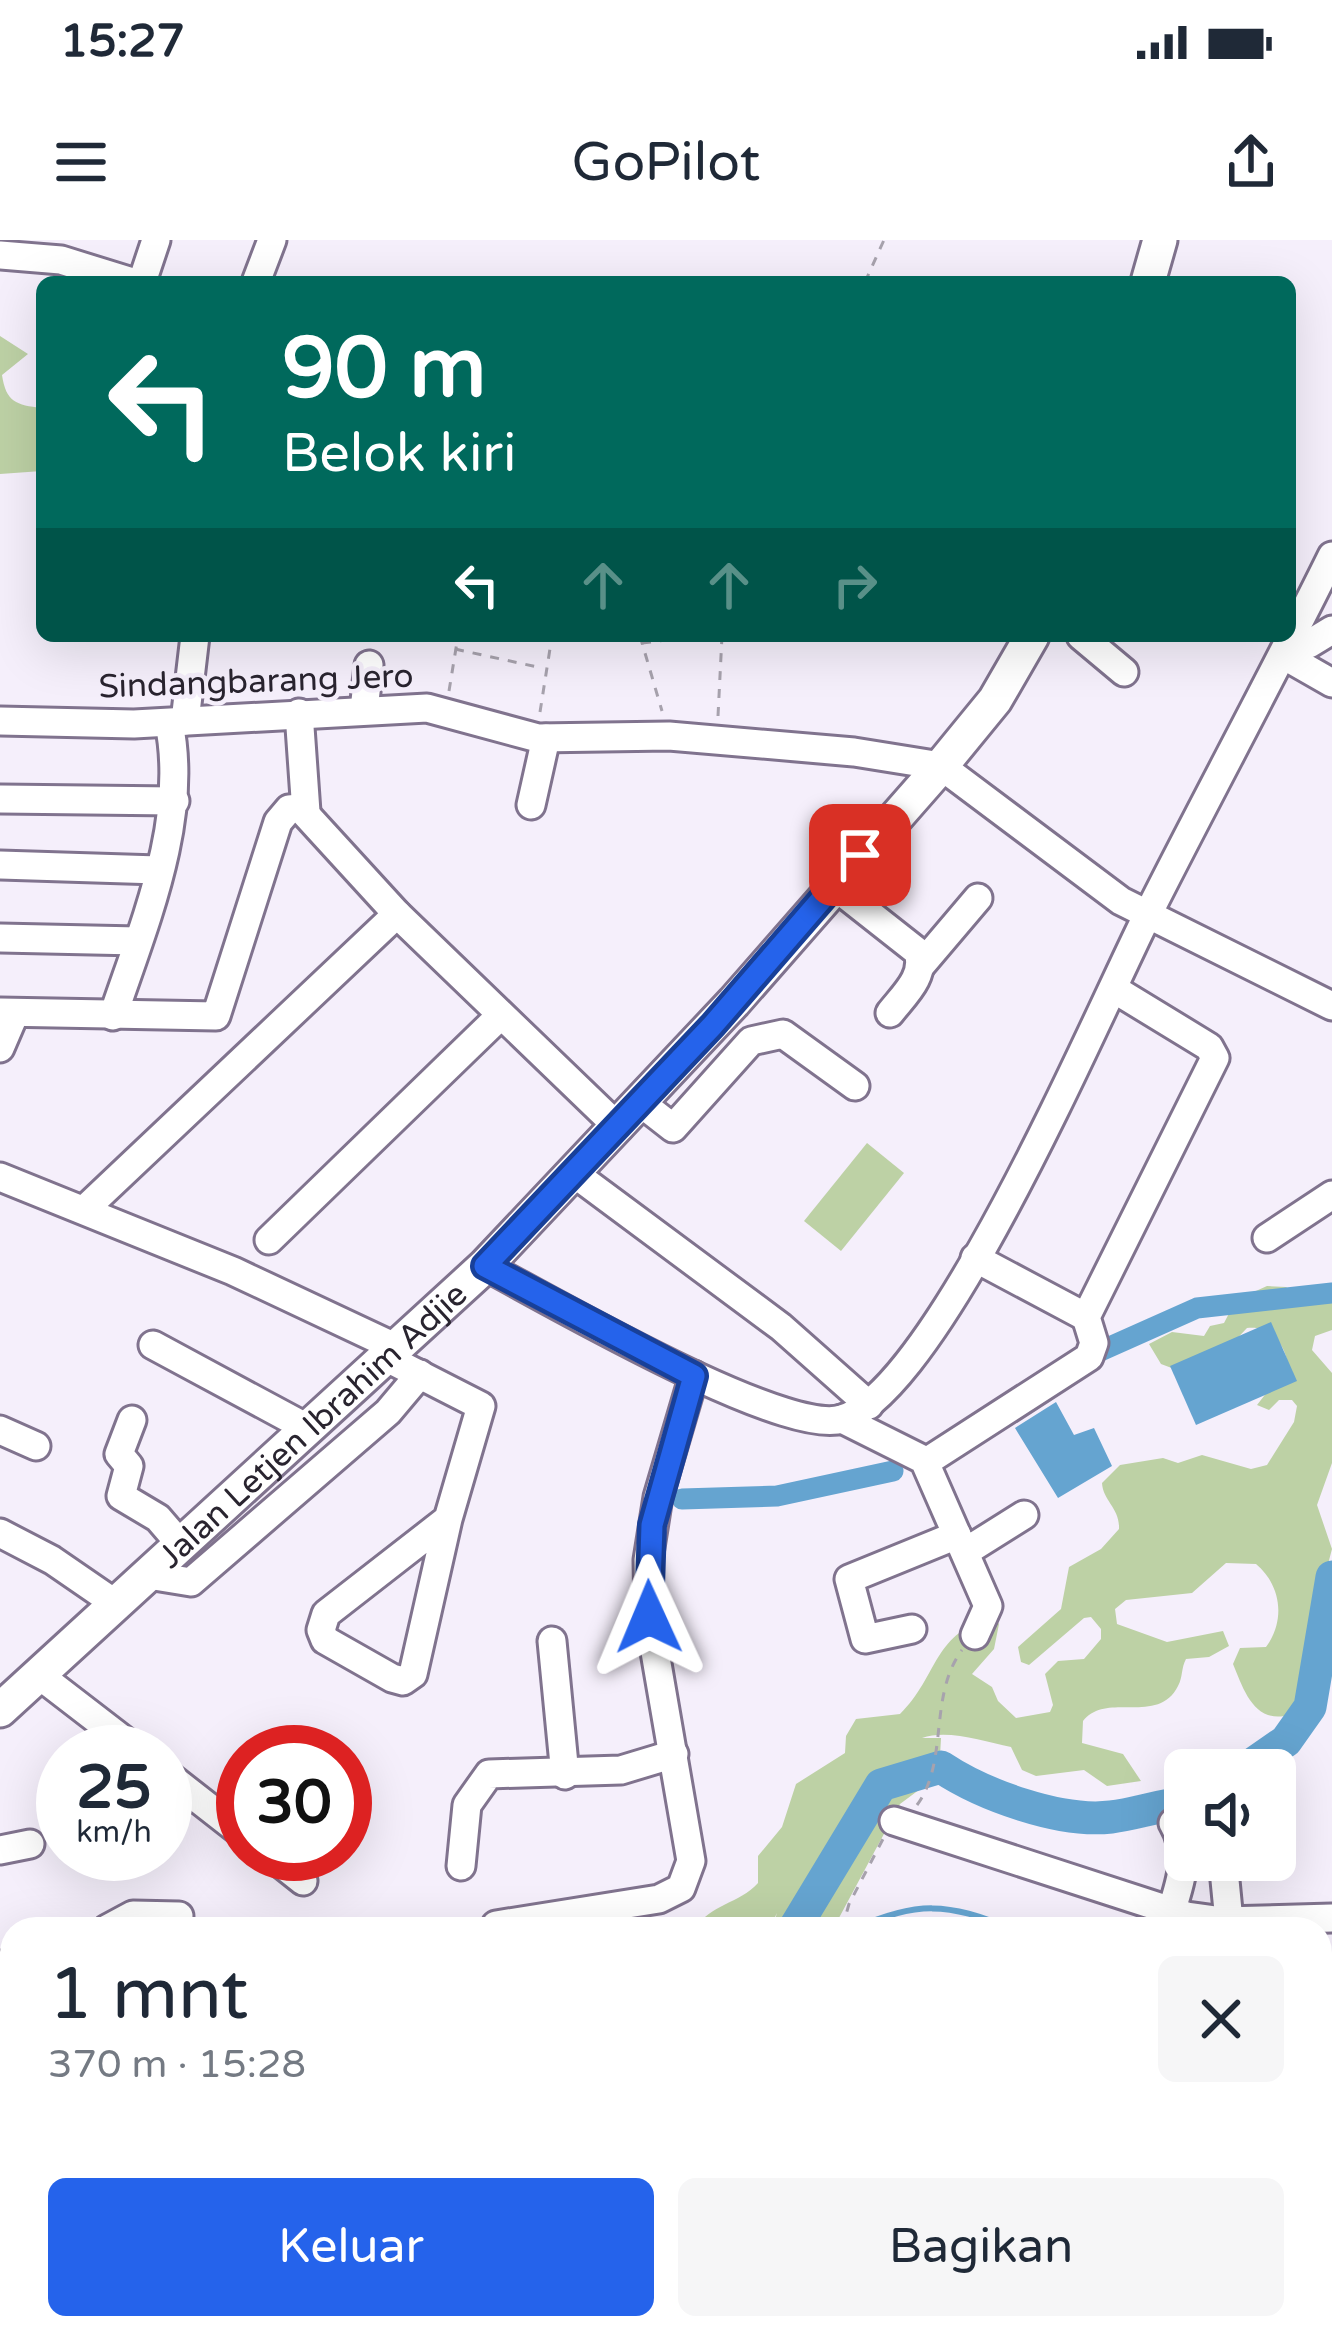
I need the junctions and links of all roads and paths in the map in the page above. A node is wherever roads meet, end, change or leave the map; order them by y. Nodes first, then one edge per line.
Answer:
1 (156, 240) edge
2 (272, 240) edge
3 (884, 240) edge
4 (1160, 240) edge
5 (8, 250) edge
6 (113, 276) edge
7 (144, 276) edge
8 (258, 276) edge
9 (868, 276) edge
10 (1150, 276) edge
11 (1332, 556) edge
12 (1296, 630) edge
13 (1332, 630) edge
14 (194, 642) edge
15 (457, 642) edge
16 (550, 642) edge
17 (650, 642) edge
18 (722, 642) edge
19 (1029, 642) edge
20 (1088, 642) edge
21 (1290, 642) edge
22 (642, 643) joint
23 (455, 649) junction
24 (1285, 652) junction
25 (369, 664) dead end
26 (544, 668) junction
27 (1124, 672) dead end
28 (1332, 683) edge
29 (364, 710) junction
30 (446, 710) junction
31 (299, 713) junction
32 (0, 721) edge
33 (177, 722) junction
34 (720, 732) junction
35 (669, 736) junction
36 (542, 738) junction
37 (941, 766) junction
38 (0, 799) edge
39 (175, 801) junction
40 (531, 805) dead end
41 (306, 812) junction
42 (0, 865) edge
43 (158, 869) junction
44 (832, 884) junction
45 (978, 898) dead end
46 (397, 914) junction
47 (1148, 915) junction
48 (0, 938) edge
49 (139, 941) junction
50 (922, 964) junction
51 (1114, 989) junction
52 (1332, 1006) edge
53 (7, 1012) edge
54 (890, 1013) dead end
55 (113, 1016) junction
56 (500, 1016) junction
57 (713, 1025) junction
58 (0, 1048) edge
59 (741, 1051) junction
60 (855, 1086) dead end
61 (630, 1115) junction
62 (575, 1174) junction
63 (0, 1177) edge
64 (1332, 1195) edge
65 (86, 1209) junction
66 (1267, 1238) dead end
67 (269, 1240) dead end
68 (975, 1258) junction
69 (485, 1266) junction
70 (1086, 1317) junction
71 (153, 1345) dead end
72 (403, 1361) junction
73 (694, 1376) junction
74 (869, 1405) junction
75 (132, 1420) dead end
76 (842, 1420) junction
77 (309, 1429) junction
78 (0, 1430) edge
79 (36, 1446) dead end
80 (274, 1461) junction
81 (926, 1462) junction
82 (302, 1485) junction
83 (1024, 1515) dead end
84 (448, 1519) junction
85 (0, 1533) edge
86 (961, 1543) junction
87 (182, 1546) junction
88 (148, 1575) junction
89 (116, 1604) junction
90 (912, 1629) dead end
91 (975, 1635) joint
92 (552, 1641) dead end
93 (39, 1675) junction
94 (0, 1710) edge
95 (104, 1725) edge
96 (674, 1754) junction
97 (565, 1774) junction
98 (192, 1794) edge
99 (216, 1813) edge
100 (894, 1822) junction
101 (30, 1844) dead end
102 (0, 1850) edge
103 (461, 1866) dead end
104 (1181, 1881) edge
105 (1224, 1881) edge
106 (1171, 1912) junction
107 (179, 1916) dead end
108 (129, 1917) edge
109 (612, 1917) edge
110 (845, 1917) edge
111 (1194, 1917) edge
112 (1225, 1917) edge

1 - 7 street
2 - 8 street
3 - 9 path
4 - 10 main road
5 - 6 street
11 - 12 street
13 - 24 street
14 - 33 street
15 - 23 path
16 - 26 path
17 - 22 path
18 - 34 path
19 - 37 main road, Jalan Letjen Ibrahim Adjie
20 - 27 street
21 - 24 street
22 - 35 path
23 - 26 path
23 - 30 path
24 - 28 street
24 - 47 street
25 - 29 street
26 - 36 path
29 - 30 street, Sindangbarang Jero
29 - 31 street, Sindangbarang Jero
30 - 36 street, Sindangbarang Jero
31 - 33 street, Sindangbarang Jero
31 - 41 street
32 - 33 street, Sindangbarang Jero
33 - 39 street
34 - 35 street, Sindangbarang Jero
34 - 37 street, Sindangbarang Jero
35 - 36 street, Sindangbarang Jero
36 - 40 street
37 - 44 main road, Jalan Letjen Ibrahim Adjie
37 - 47 street
38 - 39 street
39 - 43 street
41 - 46 street
41 - 55 street
42 - 43 street
43 - 49 street
44 - 50 street
44 - 57 main road, Jalan Letjen Ibrahim Adjie
45 - 50 street
46 - 56 street
46 - 65 street
47 - 51 street
47 - 52 street
48 - 49 street
49 - 55 street
50 - 54 street
51 - 68 street
51 - 70 street
53 - 55 street
53 - 58 street
56 - 61 street
56 - 67 street
57 - 59 street
57 - 61 main road, Jalan Letjen Ibrahim Adjie
59 - 60 street
59 - 61 street
61 - 62 main road, Jalan Letjen Ibrahim Adjie
62 - 69 main road, Jalan Letjen Ibrahim Adjie
62 - 74 street
63 - 65 street
64 - 66 street
65 - 72 street
68 - 70 street
68 - 74 street
69 - 72 main road, Jalan Letjen Ibrahim Adjie
69 - 73 street
70 - 81 street
71 - 77 street
72 - 77 main road, Jalan Letjen Ibrahim Adjie
72 - 82 street
72 - 84 street
73 - 76 street
73 - 96 street
74 - 76 street
75 - 87 street
76 - 81 street
77 - 80 main road, Jalan Letjen Ibrahim Adjie
78 - 79 street
80 - 82 street
80 - 87 main road, Jalan Letjen Ibrahim Adjie
81 - 86 street
82 - 88 street
83 - 86 street
84 - 84 street
85 - 89 street
86 - 90 street
86 - 91 street
87 - 88 main road, Jalan Letjen Ibrahim Adjie
88 - 89 main road, Jalan Letjen Ibrahim Adjie
89 - 93 main road, Jalan Letjen Ibrahim Adjie
91 - 100 path
92 - 97 street
93 - 94 main road, Jalan Letjen Ibrahim Adjie
93 - 95 street
96 - 97 street
96 - 109 street
97 - 103 street
98 - 99 street
100 - 106 street
100 - 110 path
101 - 102 street
104 - 106 street
105 - 112 street
106 - 111 street
107 - 108 street

